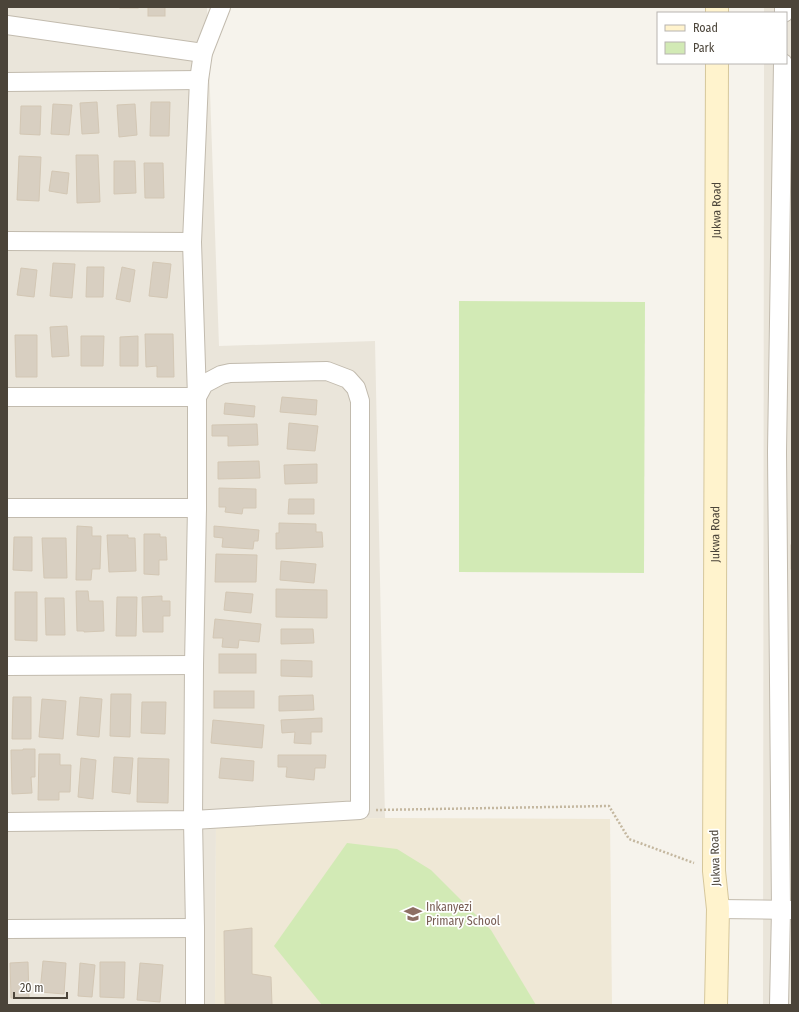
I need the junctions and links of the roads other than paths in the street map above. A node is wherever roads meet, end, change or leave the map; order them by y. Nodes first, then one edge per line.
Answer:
1 (221, 7) edge
2 (7, 25) edge
3 (203, 53) junction
4 (717, 64) edge
5 (783, 64) edge
6 (200, 80) junction
7 (7, 82) edge
8 (7, 241) edge
9 (192, 242) junction
10 (7, 397) edge
11 (197, 397) junction
12 (784, 452) edge
13 (7, 508) edge
14 (197, 508) junction
15 (194, 665) junction
16 (7, 666) edge
17 (193, 820) junction
18 (7, 822) edge
19 (718, 909) junction
20 (786, 910) edge
21 (195, 928) junction
22 (7, 929) edge
23 (195, 1005) edge
24 (716, 1005) edge
25 (779, 1005) edge

1 - 3 street
2 - 3 street
3 - 6 street
4 - 19 street, Jukwa Road
5 - 12 street
6 - 7 street
6 - 9 street
8 - 9 street
9 - 11 street
10 - 11 street
11 - 14 street
11 - 17 street
12 - 20 street
13 - 14 street
14 - 15 street
15 - 16 street
15 - 17 street
17 - 18 street
17 - 21 street
19 - 20 street
19 - 24 street, Jukwa Road
20 - 25 street
21 - 22 street
21 - 23 street

